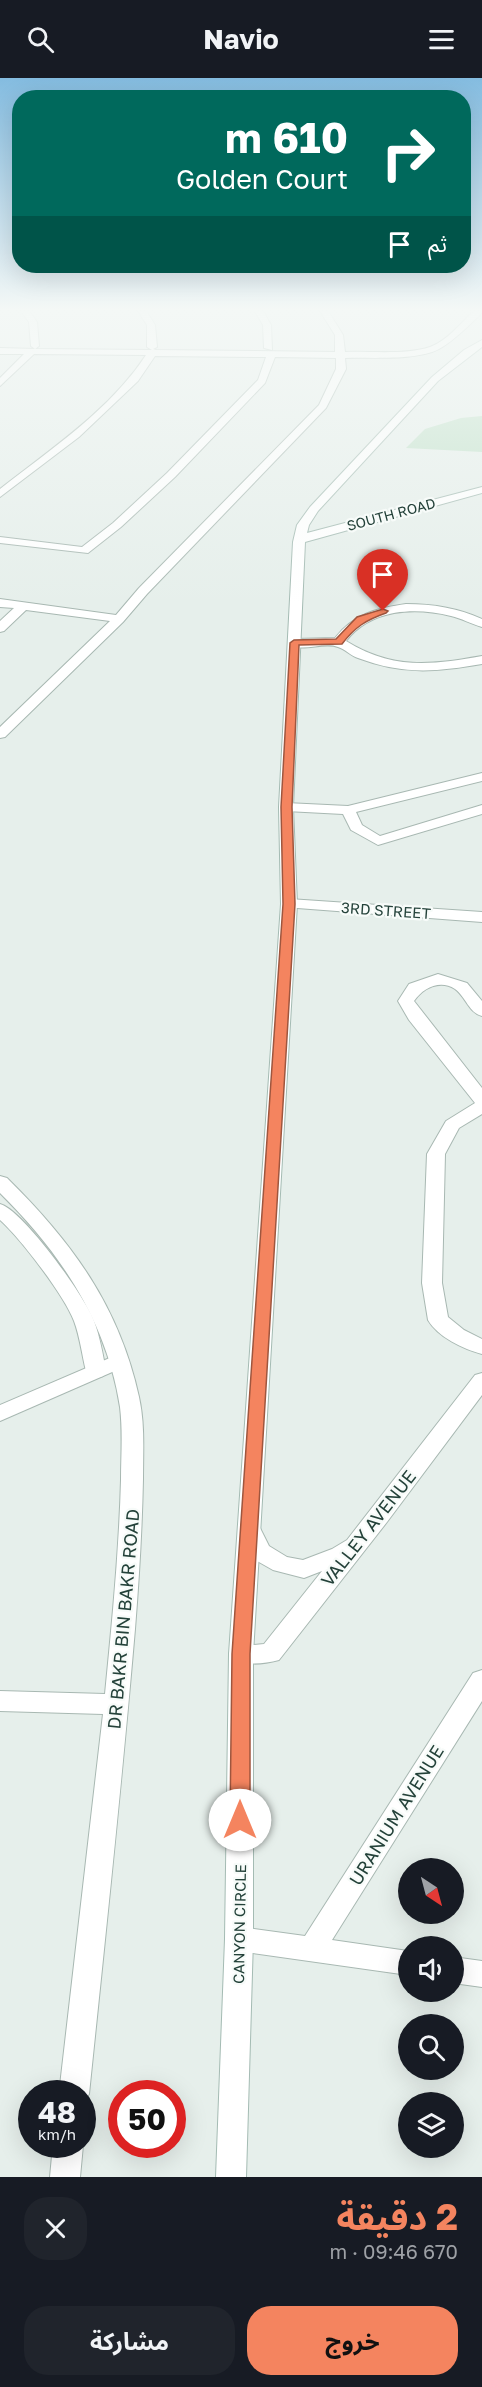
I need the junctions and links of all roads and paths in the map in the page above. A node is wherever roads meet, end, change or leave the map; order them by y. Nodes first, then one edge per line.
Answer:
1 (103, 409) edge
2 (235, 409) edge
3 (319, 409) edge
4 (407, 409) edge
5 (482, 490) edge
6 (0, 494) edge
7 (300, 538) junction
8 (0, 540) edge
9 (0, 603) edge
10 (23, 606) junction
11 (119, 619) junction
12 (482, 624) edge
13 (0, 628) edge
14 (339, 642) junction
15 (294, 643) junction
16 (482, 660) edge
17 (0, 734) edge
18 (482, 777) edge
19 (286, 807) junction
20 (482, 809) edge
21 (348, 810) junction
22 (289, 904) junction
23 (482, 917) edge
24 (482, 1011) edge
25 (482, 1100) edge
26 (482, 1106) edge
27 (0, 1182) edge
28 (0, 1210) edge
29 (482, 1347) edge
30 (119, 1360) junction
31 (96, 1371) junction
32 (482, 1380) edge
33 (0, 1414) edge
34 (249, 1528) junction
35 (364, 1535) junction
36 (241, 1654) junction
37 (482, 1680) edge
38 (0, 1701) edge
39 (117, 1704) junction
40 (239, 1939) junction
41 (311, 1950) junction
42 (398, 1962) edge
43 (464, 1972) edge
44 (482, 1974) edge
45 (76, 2080) edge
46 (67, 2158) edge
47 (65, 2177) edge
48 (231, 2177) edge

1 - 6 street
2 - 8 street
3 - 11 street
4 - 7 street, CANYON CIRCLE
5 - 7 street, SOUTH ROAD
7 - 15 street, CANYON CIRCLE
9 - 10 street
10 - 11 street
10 - 13 street
11 - 17 street
12 - 14 street
14 - 15 street
14 - 16 street
15 - 19 street, CANYON CIRCLE
18 - 21 street
19 - 21 street
19 - 22 street, CANYON CIRCLE
20 - 21 street
22 - 23 street, 3RD STREET
22 - 34 street, CANYON CIRCLE
24 - 25 street
26 - 29 street
27 - 30 street, DR BAKR BIN BAKR ROAD
28 - 31 street
30 - 31 street
30 - 39 street, DR BAKR BIN BAKR ROAD
31 - 33 street
32 - 35 street, VALLEY AVENUE
34 - 35 street
34 - 36 street, CANYON CIRCLE
35 - 36 street, VALLEY AVENUE
36 - 40 street, CANYON CIRCLE
37 - 41 street, URANIUM AVENUE
38 - 39 street
39 - 45 street, DR BAKR BIN BAKR ROAD
40 - 41 street
40 - 48 street, CANYON CIRCLE
41 - 42 street
43 - 44 street
46 - 47 street

